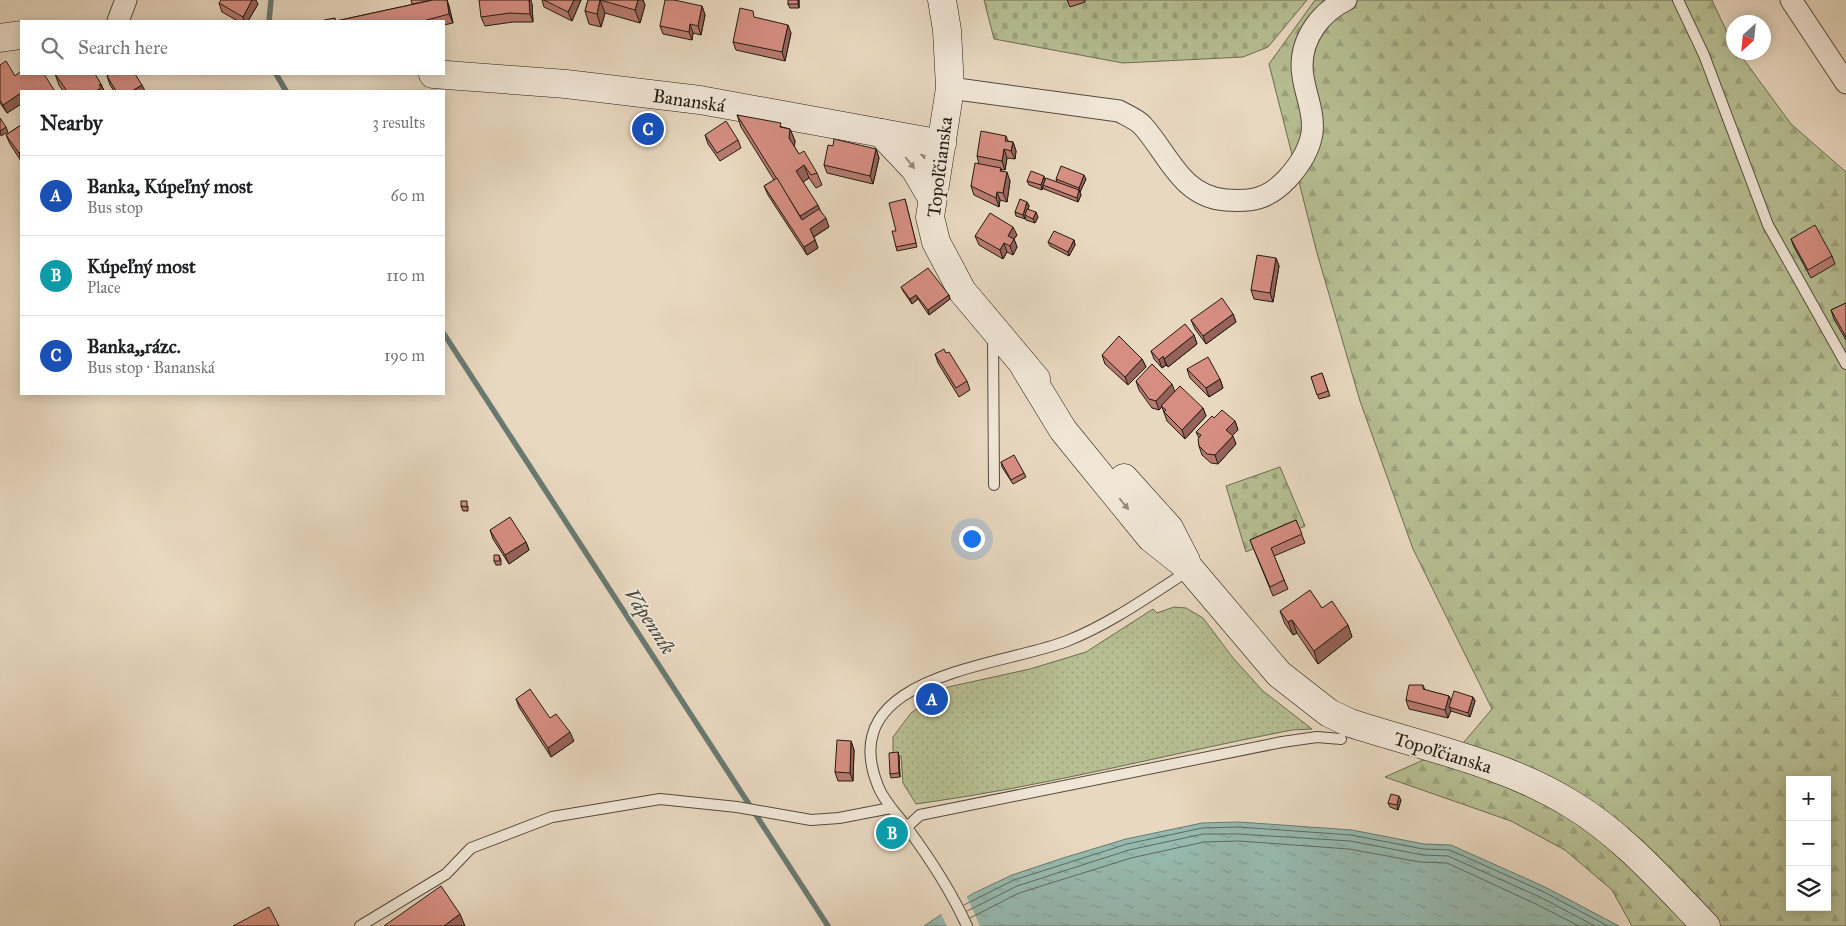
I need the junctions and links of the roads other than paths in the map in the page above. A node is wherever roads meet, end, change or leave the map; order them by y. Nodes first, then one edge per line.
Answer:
1 (126, 0) edge
2 (942, 0) edge
3 (1346, 0) edge
4 (1678, 0) edge
5 (1791, 0) edge
6 (118, 20) edge
7 (20, 35) edge
8 (0, 38) edge
9 (445, 75) edge
10 (1846, 83) edge
11 (950, 88) junction
12 (881, 134) junction
13 (942, 144) junction
14 (932, 198) junction
15 (993, 330) junction
16 (1846, 364) edge
17 (994, 485) dead end
18 (1190, 569) junction
19 (1341, 739) dead end
20 (891, 808) junction
21 (907, 827) junction
22 (360, 926) edge
23 (967, 926) edge
24 (1706, 926) edge

1 - 6 street
2 - 11 main road, Topoľčianska
3 - 11 street
4 - 16 lane
5 - 10 street
7 - 8 main road
9 - 12 main road, Bananská
11 - 13 main road, Topoľčianska
12 - 13 main road, Bananská
12 -> 14 main road
13 - 14 main road, Topoľčianska
14 - 15 main road, Topoľčianska
15 - 17 lane
15 - 18 main road, Topoľčianska
18 - 20 lane
18 - 24 main road, Topoľčianska
19 - 21 lane
20 - 21 lane
20 - 22 lane
21 - 23 lane

